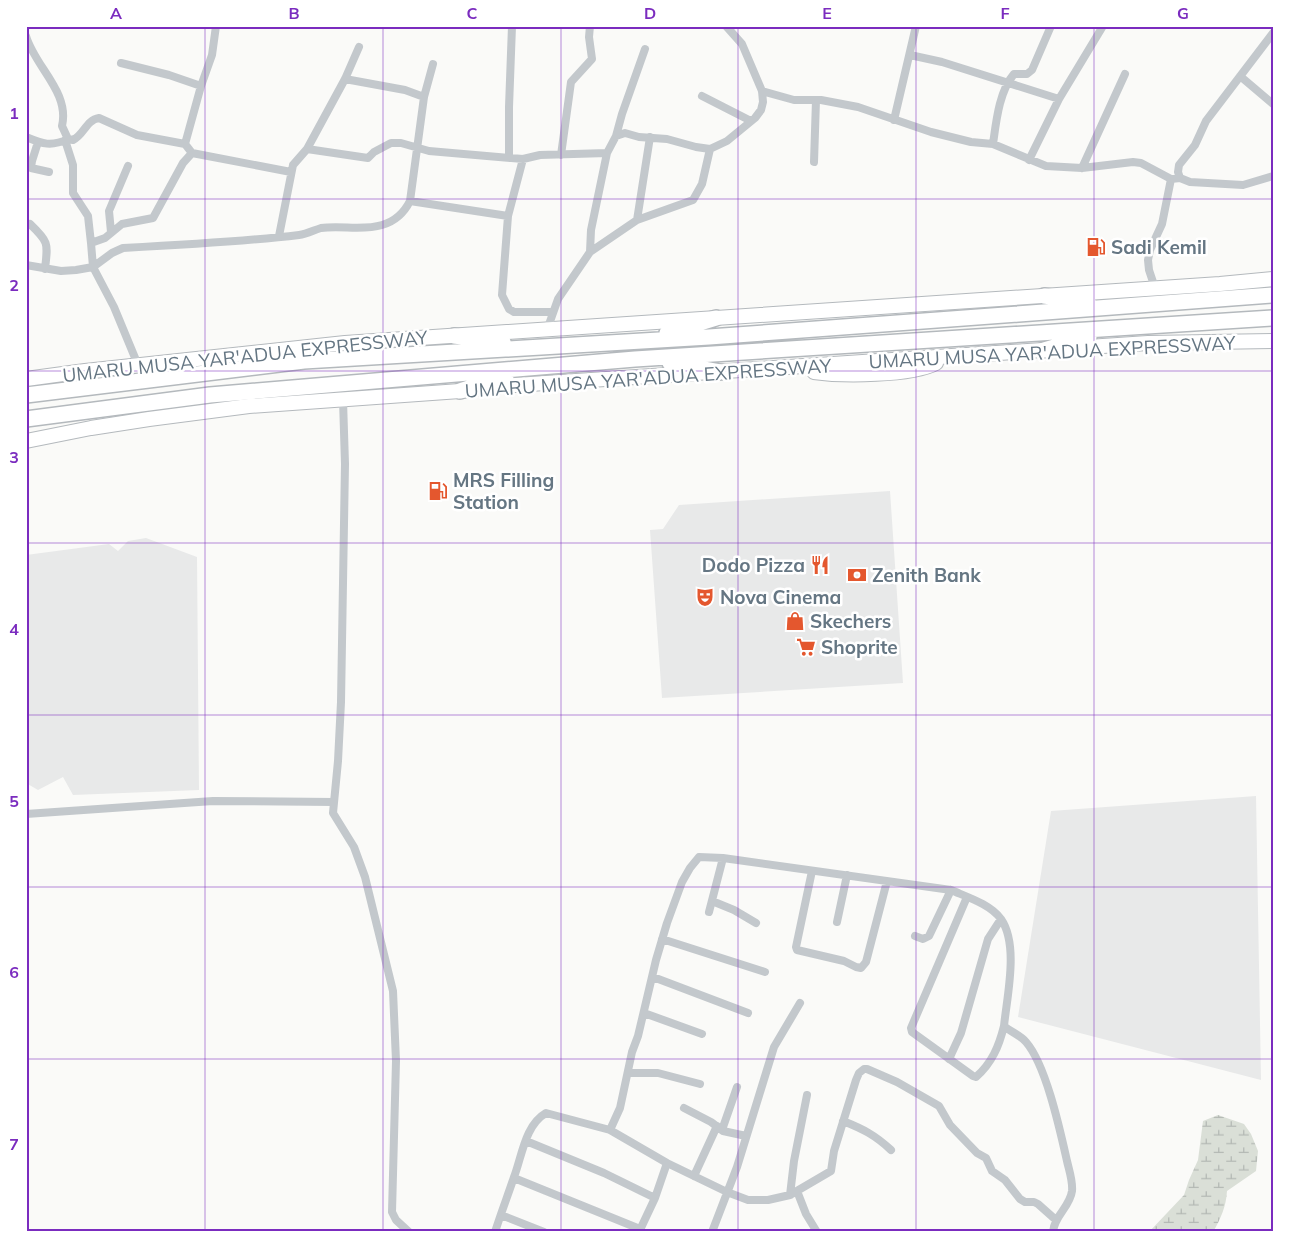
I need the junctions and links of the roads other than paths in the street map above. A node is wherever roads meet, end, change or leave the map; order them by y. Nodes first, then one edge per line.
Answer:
1 (216, 26) edge
2 (512, 26) edge
3 (590, 26) edge
4 (726, 26) edge
5 (916, 26) edge
6 (1051, 26) edge
7 (1103, 26) edge
8 (1273, 33) edge
9 (26, 36) edge
10 (359, 47) dead end
11 (645, 50) dead end
12 (910, 55) junction
13 (121, 64) dead end
14 (433, 64) dead end
15 (1125, 74) dead end
16 (1240, 76) junction
17 (345, 79) junction
18 (1008, 83) junction
19 (201, 86) junction
20 (762, 91) junction
21 (702, 96) dead end
22 (424, 98) junction
23 (1059, 99) junction
24 (816, 100) junction
25 (1273, 104) edge
26 (894, 120) junction
27 (751, 121) junction
28 (616, 136) junction
29 (26, 137) edge
30 (650, 137) junction
31 (67, 140) junction
32 (38, 142) junction
33 (185, 144) junction
34 (994, 144) junction
35 (418, 147) junction
36 (307, 149) junction
37 (710, 149) junction
38 (192, 153) junction
39 (607, 153) junction
40 (561, 156) junction
41 (509, 158) junction
42 (523, 159) junction
43 (1029, 160) junction
44 (29, 161) edge
45 (814, 162) dead end
46 (128, 166) dead end
47 (1082, 168) junction
48 (49, 172) dead end
49 (291, 172) junction
50 (1273, 176) edge
51 (1180, 178) junction
52 (1171, 179) junction
53 (410, 201) junction
54 (508, 216) junction
55 (637, 220) junction
56 (30, 224) dead end
57 (111, 232) junction
58 (279, 236) junction
59 (91, 243) junction
60 (590, 252) junction
61 (26, 265) edge
62 (93, 267) junction
63 (45, 269) junction
64 (1273, 279) edge
65 (1273, 286) edge
66 (1156, 288) junction
67 (1273, 295) edge
68 (1044, 296) junction
69 (1242, 297) junction
70 (1119, 306) junction
71 (553, 312) junction
72 (716, 318) junction
73 (1273, 318) edge
74 (1243, 319) junction
75 (1116, 329) junction
76 (1273, 329) edge
77 (547, 330) junction
78 (454, 336) junction
79 (642, 341) junction
80 (1273, 341) edge
81 (540, 347) junction
82 (1044, 350) junction
83 (646, 358) junction
84 (138, 365) junction
85 (530, 368) junction
86 (720, 372) junction
87 (26, 378) edge
88 (460, 391) junction
89 (26, 395) edge
90 (343, 400) junction
91 (26, 419) edge
92 (26, 441) edge
93 (334, 802) junction
94 (26, 814) edge
95 (723, 858) junction
96 (812, 871) junction
97 (847, 876) junction
98 (887, 881) junction
99 (951, 890) junction
100 (967, 896) junction
101 (712, 901) junction
102 (709, 912) dead end
103 (1001, 919) junction
104 (837, 922) dead end
105 (756, 923) dead end
106 (914, 936) dead end
107 (662, 939) junction
108 (766, 972) dead end
109 (653, 977) junction
110 (800, 1003) dead end
111 (644, 1013) junction
112 (748, 1013) dead end
113 (1004, 1026) junction
114 (702, 1034) dead end
115 (949, 1059) junction
116 (628, 1073) junction
117 (700, 1084) dead end
118 (737, 1087) dead end
119 (807, 1095) dead end
120 (684, 1108) dead end
121 (843, 1121) junction
122 (719, 1128) junction
123 (610, 1130) junction
124 (746, 1136) junction
125 (526, 1141) junction
126 (891, 1150) dead end
127 (667, 1163) junction
128 (694, 1176) junction
129 (514, 1178) junction
130 (727, 1192) junction
131 (794, 1193) junction
132 (654, 1198) junction
133 (501, 1215) junction
134 (1056, 1220) junction
135 (640, 1231) edge
136 (408, 1232) edge
137 (495, 1232) edge
138 (544, 1232) edge
139 (712, 1232) edge
140 (817, 1232) edge
141 (1053, 1232) edge

1 - 19 street
2 - 41 street
3 - 40 street
4 - 20 street
5 - 12 street
6 - 18 street
7 - 23 street
8 - 16 street
9 - 31 street
10 - 17 street
11 - 28 street
12 - 18 street
12 - 26 street
13 - 19 street
14 - 22 street
15 - 47 street
16 - 25 street
16 - 51 street
17 - 22 street
17 - 36 street
18 - 23 street
18 - 34 street
19 - 33 street
20 - 24 street
20 - 27 street
21 - 27 street
22 - 35 street
23 - 43 street
24 - 26 street
24 - 45 street
26 - 34 street
27 - 37 street
28 - 30 street
28 - 39 street
29 - 32 street
30 - 37 street
30 - 55 street
31 - 32 street
31 - 33 street
31 - 59 street
32 - 44 street
33 - 38 street
34 - 43 street
35 - 36 street
35 - 41 street
35 - 53 street
36 - 49 street
37 - 55 street
38 - 49 street
38 - 57 street
39 - 40 street
39 - 60 street
40 - 42 street
41 - 42 street
42 - 54 street
43 - 47 street
44 - 48 street
46 - 57 street
47 - 52 street
49 - 58 street
50 - 51 street
51 - 52 street
52 - 66 street
53 - 54 street
53 - 58 street
54 - 71 street
55 - 60 street
56 - 63 street
57 - 59 street
58 - 62 street
59 - 62 street
60 - 71 street
61 - 63 street
62 - 63 street
62 - 84 street
64 - 66 highway, UMARU MUSA YAR'ADUA EXPRESSWAY
65 - 69 highway
66 - 68 highway, UMARU MUSA YAR'ADUA EXPRESSWAY
67 - 69 highway, UMARU MUSA YAR'ADUA EXPRESSWAY
68 - 70 highway
68 - 72 highway, UMARU MUSA YAR'ADUA EXPRESSWAY
69 - 70 highway, UMARU MUSA YAR'ADUA EXPRESSWAY
70 - 79 highway, UMARU MUSA YAR'ADUA EXPRESSWAY
71 - 77 street
72 - 77 highway, UMARU MUSA YAR'ADUA EXPRESSWAY
72 - 79 highway
73 - 74 highway, UMARU MUSA YAR'ADUA EXPRESSWAY
74 - 75 highway, UMARU MUSA YAR'ADUA EXPRESSWAY
74 - 76 highway
75 - 82 highway
75 - 83 highway, UMARU MUSA YAR'ADUA EXPRESSWAY
77 - 78 highway, UMARU MUSA YAR'ADUA EXPRESSWAY
78 - 81 highway
78 - 84 highway, UMARU MUSA YAR'ADUA EXPRESSWAY
79 - 81 highway, UMARU MUSA YAR'ADUA EXPRESSWAY
80 - 82 highway, UMARU MUSA YAR'ADUA EXPRESSWAY
81 - 89 highway, UMARU MUSA YAR'ADUA EXPRESSWAY
82 - 86 highway, UMARU MUSA YAR'ADUA EXPRESSWAY
83 - 85 highway, UMARU MUSA YAR'ADUA EXPRESSWAY
83 - 86 highway
84 - 87 highway, UMARU MUSA YAR'ADUA EXPRESSWAY
85 - 88 highway
85 - 91 highway, UMARU MUSA YAR'ADUA EXPRESSWAY
86 - 88 highway, UMARU MUSA YAR'ADUA EXPRESSWAY
88 - 90 highway, UMARU MUSA YAR'ADUA EXPRESSWAY
90 - 92 highway, UMARU MUSA YAR'ADUA EXPRESSWAY
90 - 93 street
93 - 94 street
93 - 136 street
95 - 96 street
95 - 101 street
95 - 107 street
96 - 97 street
96 - 98 street
97 - 98 street
97 - 104 street
98 - 99 street
99 - 100 street
99 - 106 street
100 - 103 street
100 - 115 street
101 - 102 street
101 - 105 street
103 - 113 street
103 - 115 street
107 - 108 street
107 - 109 street
109 - 111 street
109 - 112 street
110 - 124 street
111 - 114 street
111 - 116 street
113 - 115 street
113 - 134 street
116 - 117 street
116 - 123 street
118 - 122 street
119 - 131 street
120 - 122 street
121 - 126 street
121 - 131 street
121 - 134 street
122 - 124 street
122 - 128 street
123 - 125 street
123 - 127 street
124 - 130 street
125 - 129 street
125 - 132 street
127 - 128 street
127 - 132 street
128 - 130 street
129 - 133 street
129 - 135 street
130 - 131 street
130 - 139 street
131 - 140 street
132 - 135 street
133 - 137 street
133 - 138 street
134 - 141 street

